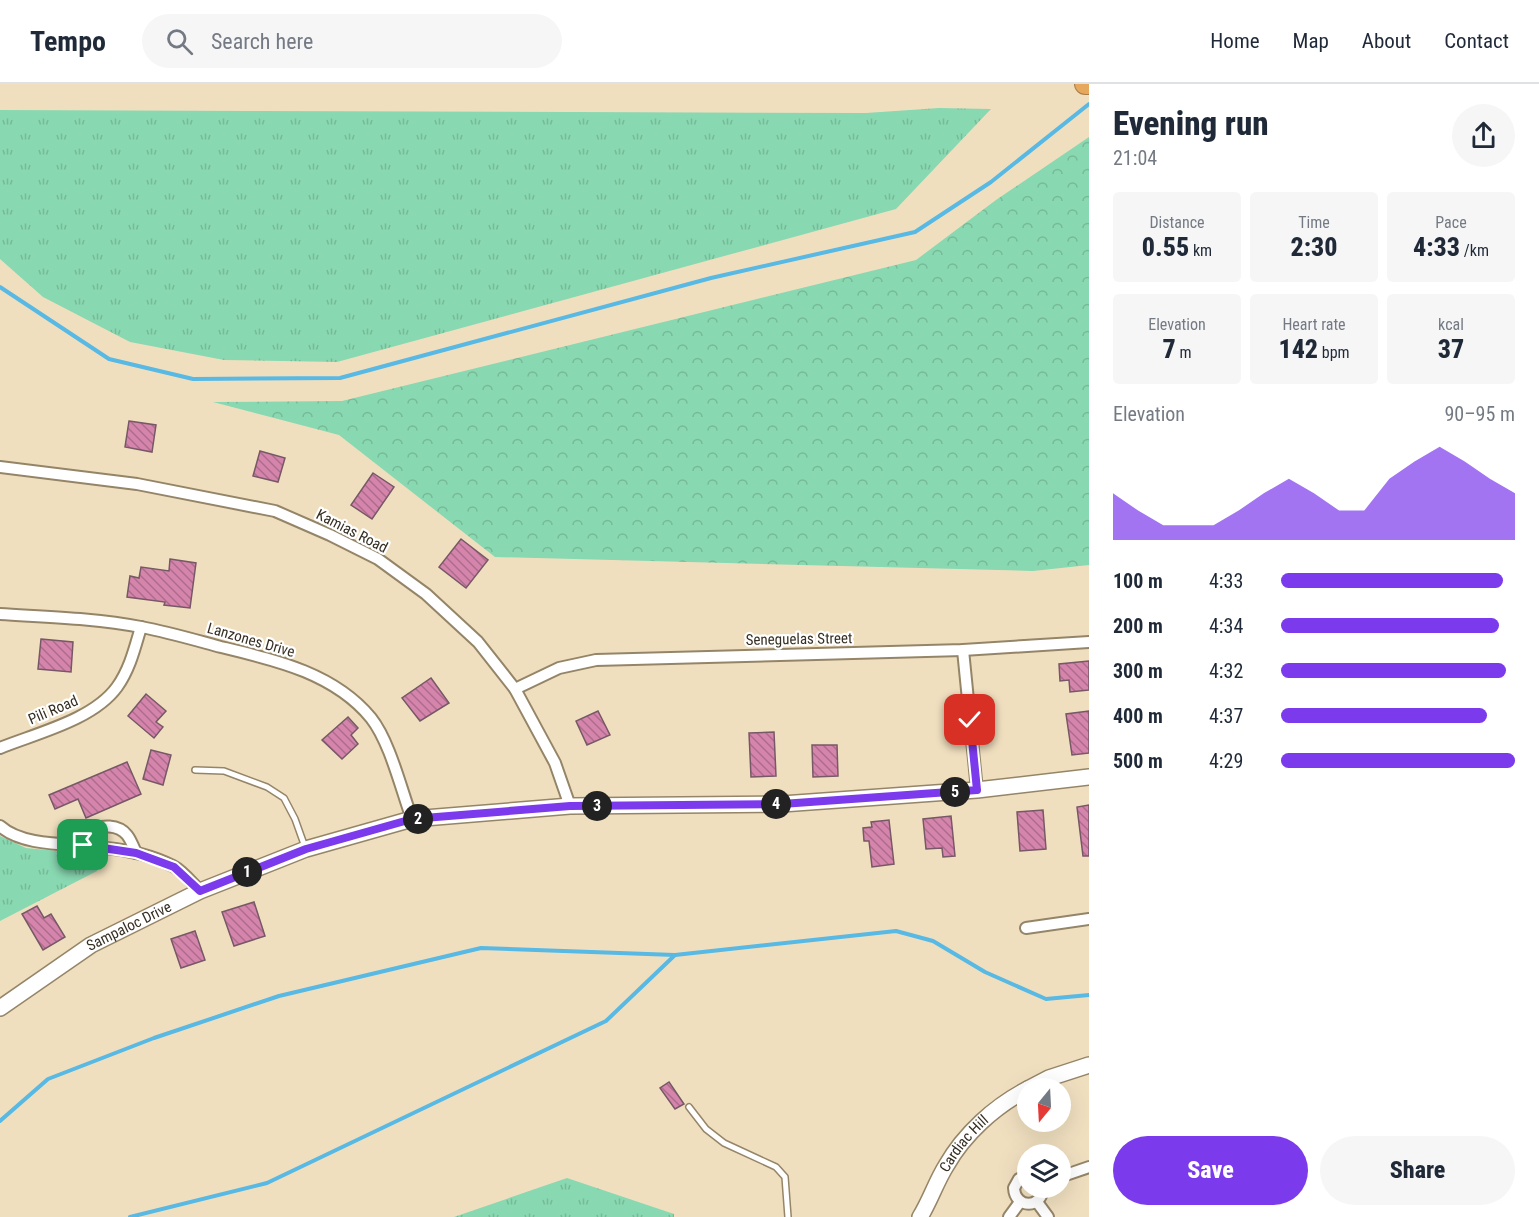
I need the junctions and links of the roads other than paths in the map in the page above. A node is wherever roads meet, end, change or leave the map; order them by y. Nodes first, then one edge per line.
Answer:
1 (0, 467) edge
2 (0, 614) edge
3 (141, 627) junction
4 (1089, 642) edge
5 (963, 650) junction
6 (515, 689) junction
7 (0, 748) edge
8 (195, 770) dead end
9 (1089, 777) edge
10 (977, 790) junction
11 (570, 806) junction
12 (412, 819) junction
13 (0, 826) edge
14 (83, 845) junction
15 (306, 849) junction
16 (136, 853) junction
17 (200, 891) junction
18 (1089, 920) edge
19 (1026, 928) dead end
20 (0, 1008) edge
21 (1089, 1065) edge
22 (1049, 1078) edge
23 (1017, 1096) edge
24 (689, 1107) dead end
25 (1089, 1167) edge
26 (1071, 1173) edge
27 (1017, 1183) edge
28 (1040, 1198) edge
29 (1020, 1202) junction
30 (1037, 1202) junction
31 (788, 1217) edge
32 (920, 1217) edge
33 (1009, 1217) edge
34 (1048, 1217) edge

1 - 6 street, Kamias Road
2 - 3 street, Lanzones Drive
3 - 7 street, Pili Road
3 - 12 street, Lanzones Drive
4 - 5 street, Seneguelas Street
5 - 6 street, Seneguelas Street
5 - 10 street
6 - 11 street, Kamias Road
8 - 15 lane
9 - 10 street, Sampaloc Drive
10 - 11 street, Sampaloc Drive
11 - 12 street, Sampaloc Drive
12 - 15 street, Sampaloc Drive
13 - 14 street
14 - 16 street
14 - 16 street
15 - 17 street, Sampaloc Drive
16 - 17 street
17 - 20 street, Sampaloc Drive
18 - 19 street
21 - 22 street, Cardiac Hill
23 - 32 street, Cardiac Hill
24 - 31 lane
25 - 26 street
27 - 29 street
28 - 30 street
29 - 30 street
29 - 33 street
30 - 34 street

